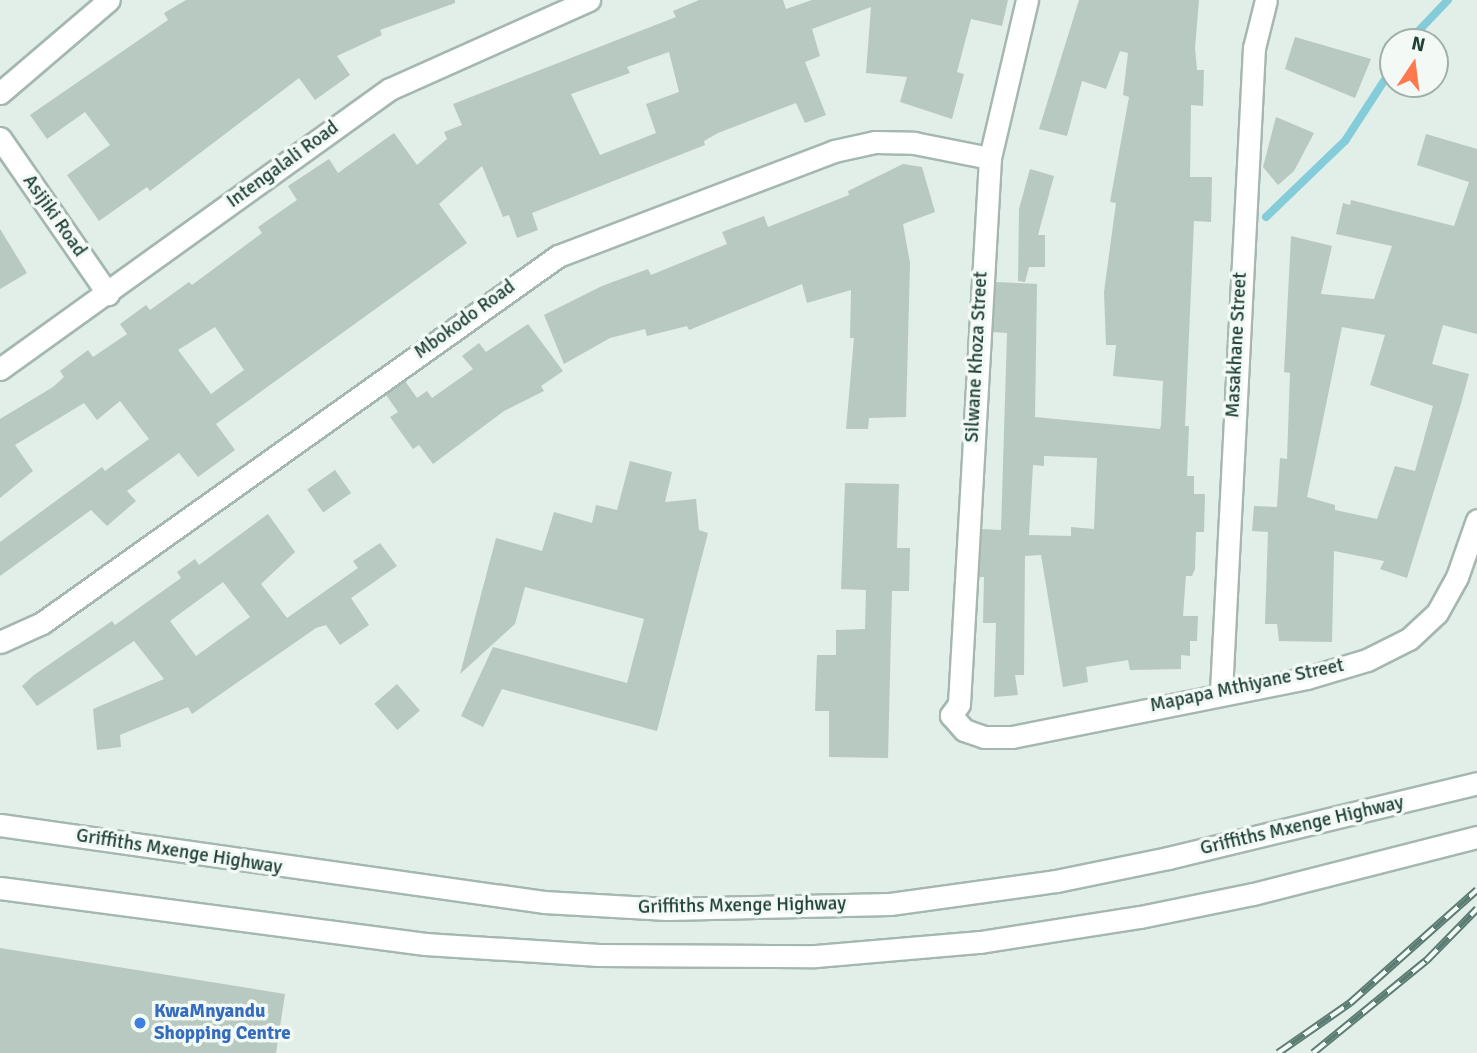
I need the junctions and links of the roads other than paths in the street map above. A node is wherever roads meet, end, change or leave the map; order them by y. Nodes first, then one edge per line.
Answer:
1 (109, 0) edge
2 (589, 0) edge
3 (1027, 0) edge
4 (1266, 0) edge
5 (0, 93) edge
6 (0, 138) edge
7 (990, 158) junction
8 (108, 294) junction
9 (0, 369) edge
10 (1477, 520) edge
11 (0, 642) edge
12 (1221, 692) junction
13 (951, 715) joint
14 (1477, 783) edge
15 (0, 825) edge
16 (1477, 837) edge
17 (0, 888) edge

1 - 5 street
2 - 8 street, Intengalali Road
3 - 7 street, Silwane Khoza Street
4 - 12 street, Masakhane Street
6 - 8 street, Asijiki Road
7 - 11 street, Mbokodo Road
7 - 13 street, Silwane Khoza Street
8 - 9 street, Intengalali Road
10 - 12 street, Mapapa Mthiyane Street
12 - 13 street, Mapapa Mthiyane Street
14 - 15 street, Griffiths Mxenge Highway
16 - 17 street

